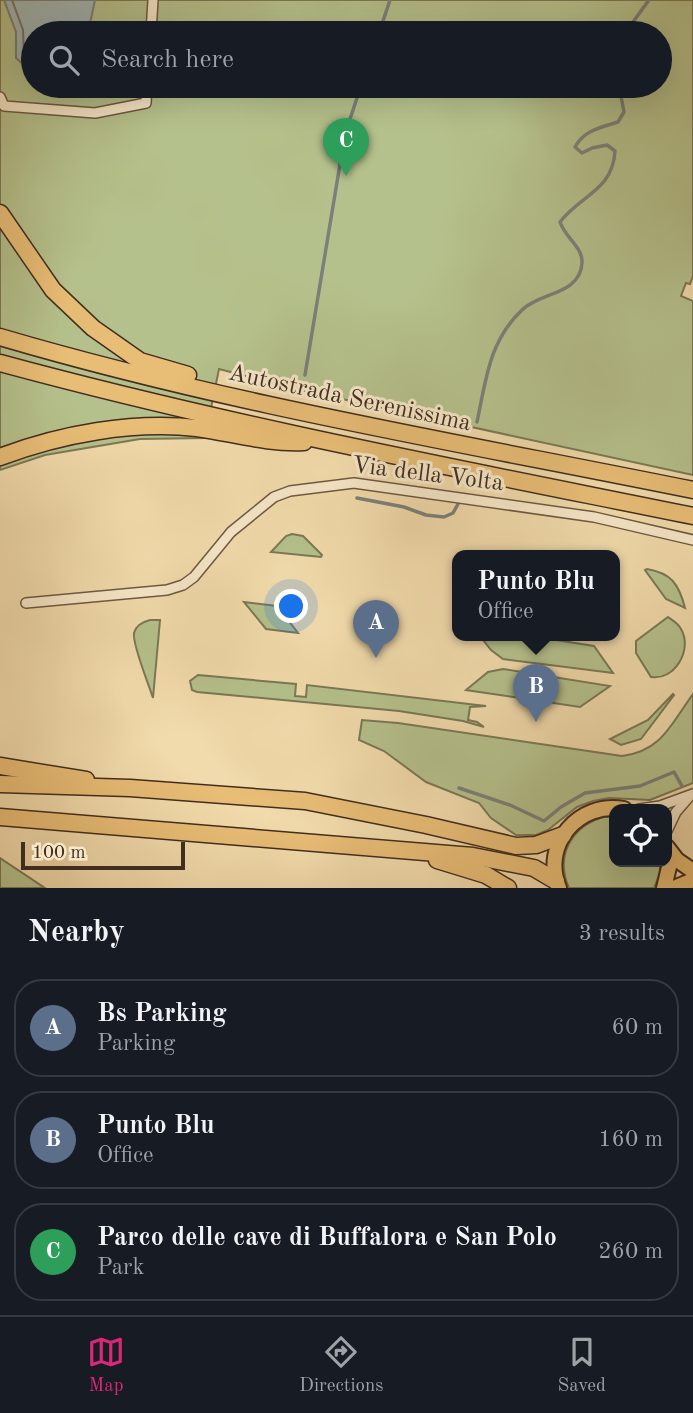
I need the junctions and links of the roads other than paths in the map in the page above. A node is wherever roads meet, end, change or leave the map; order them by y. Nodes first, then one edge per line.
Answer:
1 (153, 0) edge
2 (152, 21) edge
3 (0, 97) edge
4 (146, 98) edge
5 (2, 213) edge
6 (0, 337) edge
7 (0, 363) edge
8 (248, 400) junction
9 (324, 441) junction
10 (0, 457) edge
11 (693, 490) edge
12 (693, 516) edge
13 (693, 540) edge
14 (26, 603) dead end
15 (0, 766) edge
16 (0, 784) edge
17 (130, 788) junction
18 (692, 795) edge
19 (666, 804) edge
20 (609, 808) edge
21 (0, 817) edge
22 (672, 820) edge
23 (563, 835) junction
24 (411, 852) junction
25 (672, 854) edge
26 (669, 867) edge
27 (693, 871) edge
28 (693, 880) edge
29 (558, 884) edge
30 (508, 888) edge
31 (664, 888) edge
32 (674, 888) edge

1 - 2 street
3 - 4 street
5 - 8 highway
6 - 8 highway, Autostrada Serenissima
7 - 9 highway, Autostrada Serenissima
8 - 11 highway, Autostrada Serenissima
9 - 10 highway
9 - 12 highway, Autostrada Serenissima
13 - 14 street, Via della Volta
15 - 17 highway
16 - 17 highway
17 - 23 highway
18 - 19 street
18 - 22 street
20 - 23 main road
21 - 24 highway
23 - 29 main road
24 - 29 highway
24 - 30 highway
25 - 27 main road
26 - 31 main road
28 - 32 main road

